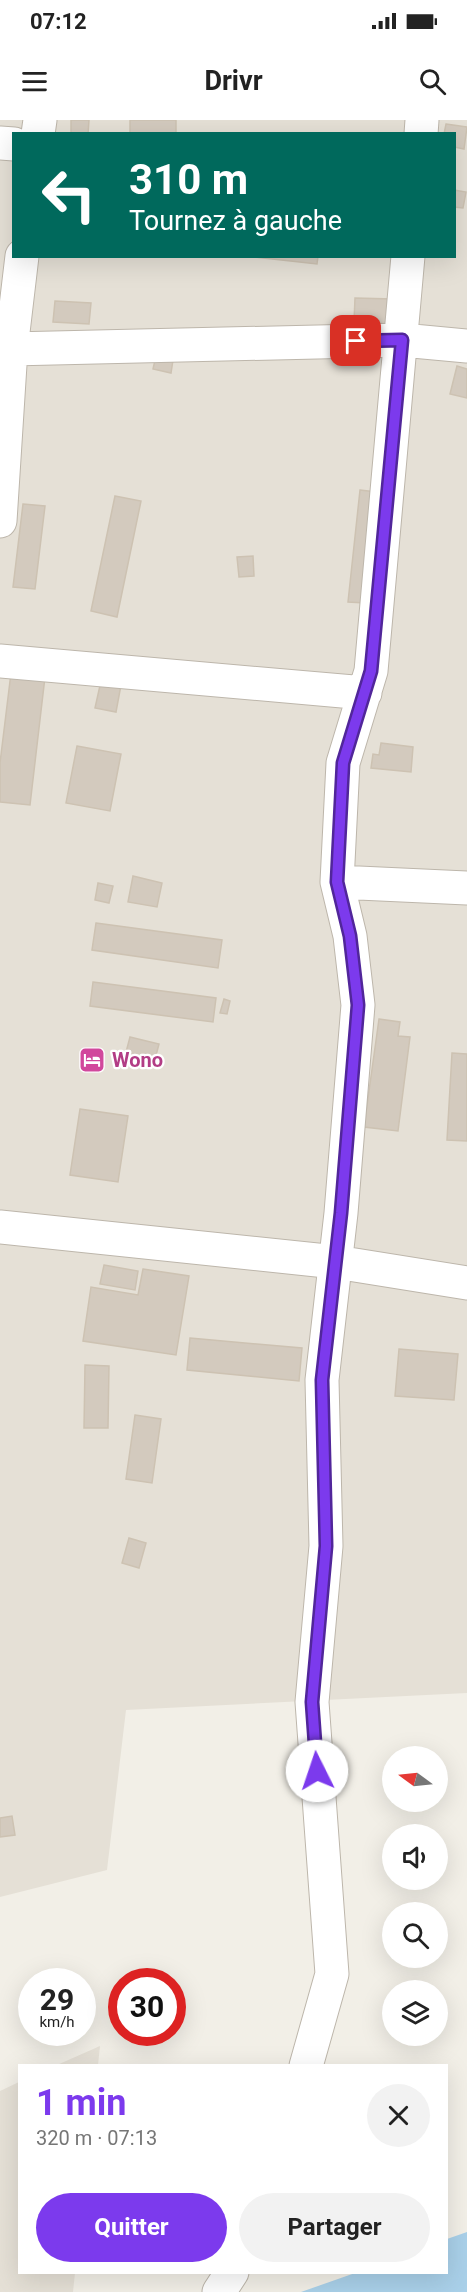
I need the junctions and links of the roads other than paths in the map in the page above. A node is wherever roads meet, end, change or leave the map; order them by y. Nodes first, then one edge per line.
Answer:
1 (22, 258) edge
2 (408, 258) edge
3 (402, 340) junction
4 (467, 346) edge
5 (11, 348) junction
6 (0, 520) edge
7 (0, 661) edge
8 (365, 693) junction
9 (337, 882) junction
10 (467, 888) edge
11 (0, 1227) edge
12 (336, 1262) junction
13 (467, 1283) edge
14 (307, 2064) edge
15 (231, 2274) edge
16 (219, 2292) edge

1 - 5 street
2 - 3 street
3 - 4 street
3 - 5 street
3 - 8 street
5 - 6 street
7 - 8 street
8 - 9 street
9 - 10 street
9 - 12 street
11 - 12 street
12 - 13 street
12 - 14 street
15 - 16 street

